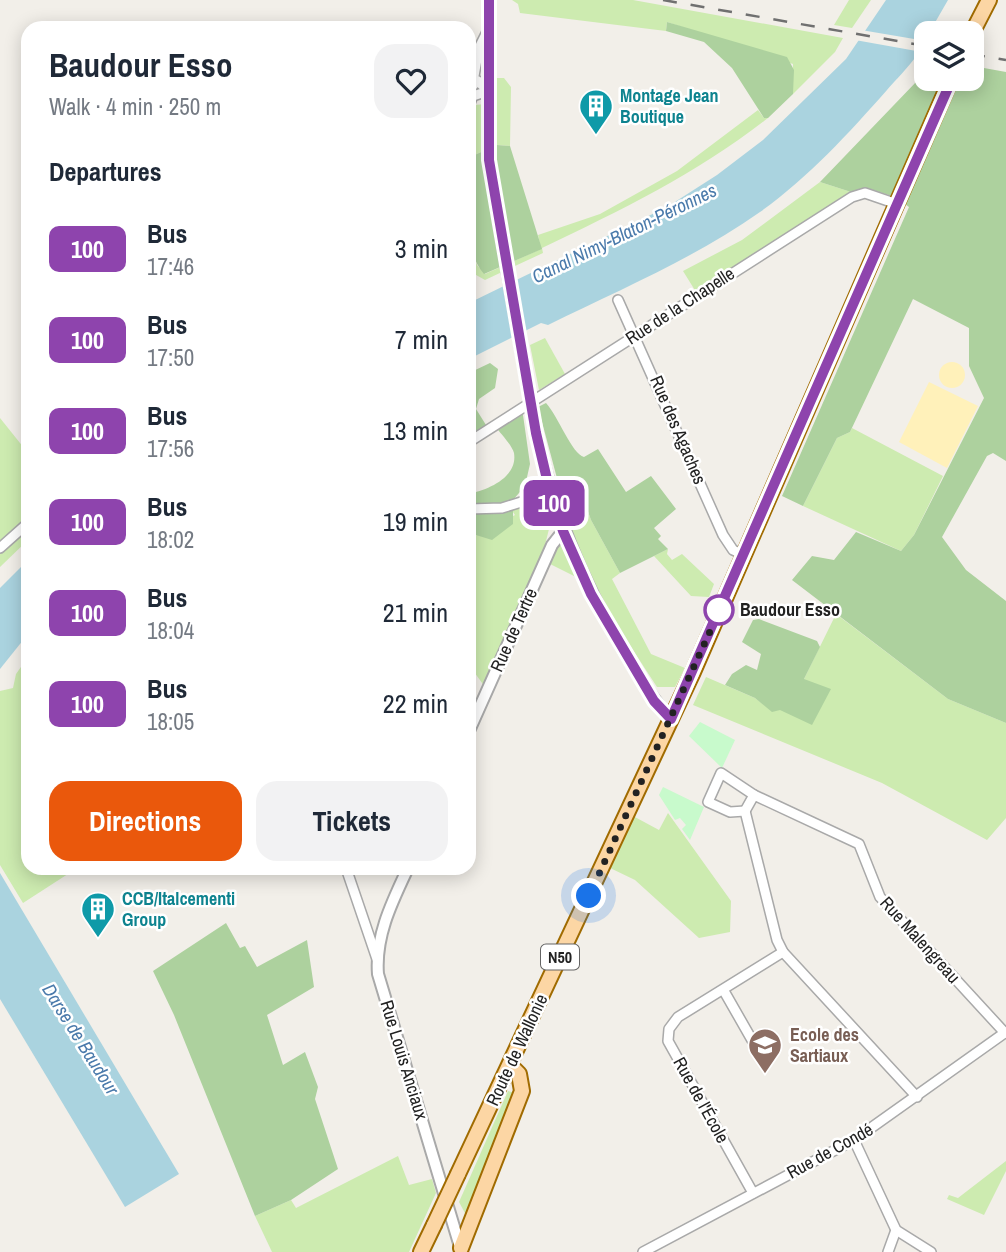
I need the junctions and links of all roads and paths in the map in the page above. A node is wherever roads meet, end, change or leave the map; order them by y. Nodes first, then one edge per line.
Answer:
1 (489, 0) edge
2 (989, 0) edge
3 (978, 21) edge
4 (488, 30) junction
5 (476, 64) edge
6 (476, 83) edge
7 (488, 91) junction
8 (946, 91) edge
9 (476, 95) edge
10 (897, 204) junction
11 (618, 300) dead end
12 (636, 334) junction
13 (476, 437) edge
14 (550, 492) junction
15 (476, 509) edge
16 (21, 529) edge
17 (563, 531) junction
18 (0, 548) edge
19 (744, 555) junction
20 (476, 715) edge
21 (671, 719) junction
22 (754, 795) junction
23 (745, 811) junction
24 (348, 875) edge
25 (405, 875) edge
26 (783, 953) junction
27 (377, 959) junction
28 (724, 991) junction
29 (1005, 1032) edge
30 (752, 1040) dead end
31 (509, 1065) junction
32 (917, 1097) junction
33 (855, 1140) junction
34 (753, 1193) junction
35 (896, 1230) junction
36 (462, 1250) edge
37 (421, 1252) edge
38 (643, 1252) edge
39 (888, 1252) edge
40 (931, 1252) edge

1 - 4 street
2 - 3 main road
4 - 5 street
4 - 7 street
6 - 7 street
7 - 9 street
7 - 14 street, bridge
8 - 10 main road, Route de Wallonie / N50
10 - 12 street, Rue de la Chapelle
10 - 19 main road, Route de Wallonie / N50
11 - 12 street, Rue des Agaches
12 - 13 street, Rue de la Chapelle
12 - 19 street, Rue des Agaches
14 - 15 street
14 - 17 street
16 - 18 street
17 - 20 street, Rue de Tertre
17 - 21 street
19 - 21 main road, Route de Wallonie / N50
21 - 31 main road, Route de Wallonie / N50
22 - 23 street
22 - 23 street, Rue Malengreau
22 - 29 street, Rue Malengreau
23 - 26 street
24 - 27 street, Rue Louis Anciaux
25 - 27 street
26 - 28 street, Rue de l'École
26 - 32 street
27 - 36 street, Rue Louis Anciaux
28 - 30 street
28 - 34 street, Rue de l'École
29 - 32 street, Rue de Condé
31 - 36 main road
31 - 37 main road, Route de Wallonie / N50, bridge
32 - 33 street, Rue de Condé
33 - 34 street, Rue de Condé
33 - 35 street
34 - 38 street, Rue de Condé
35 - 39 street
35 - 40 street

